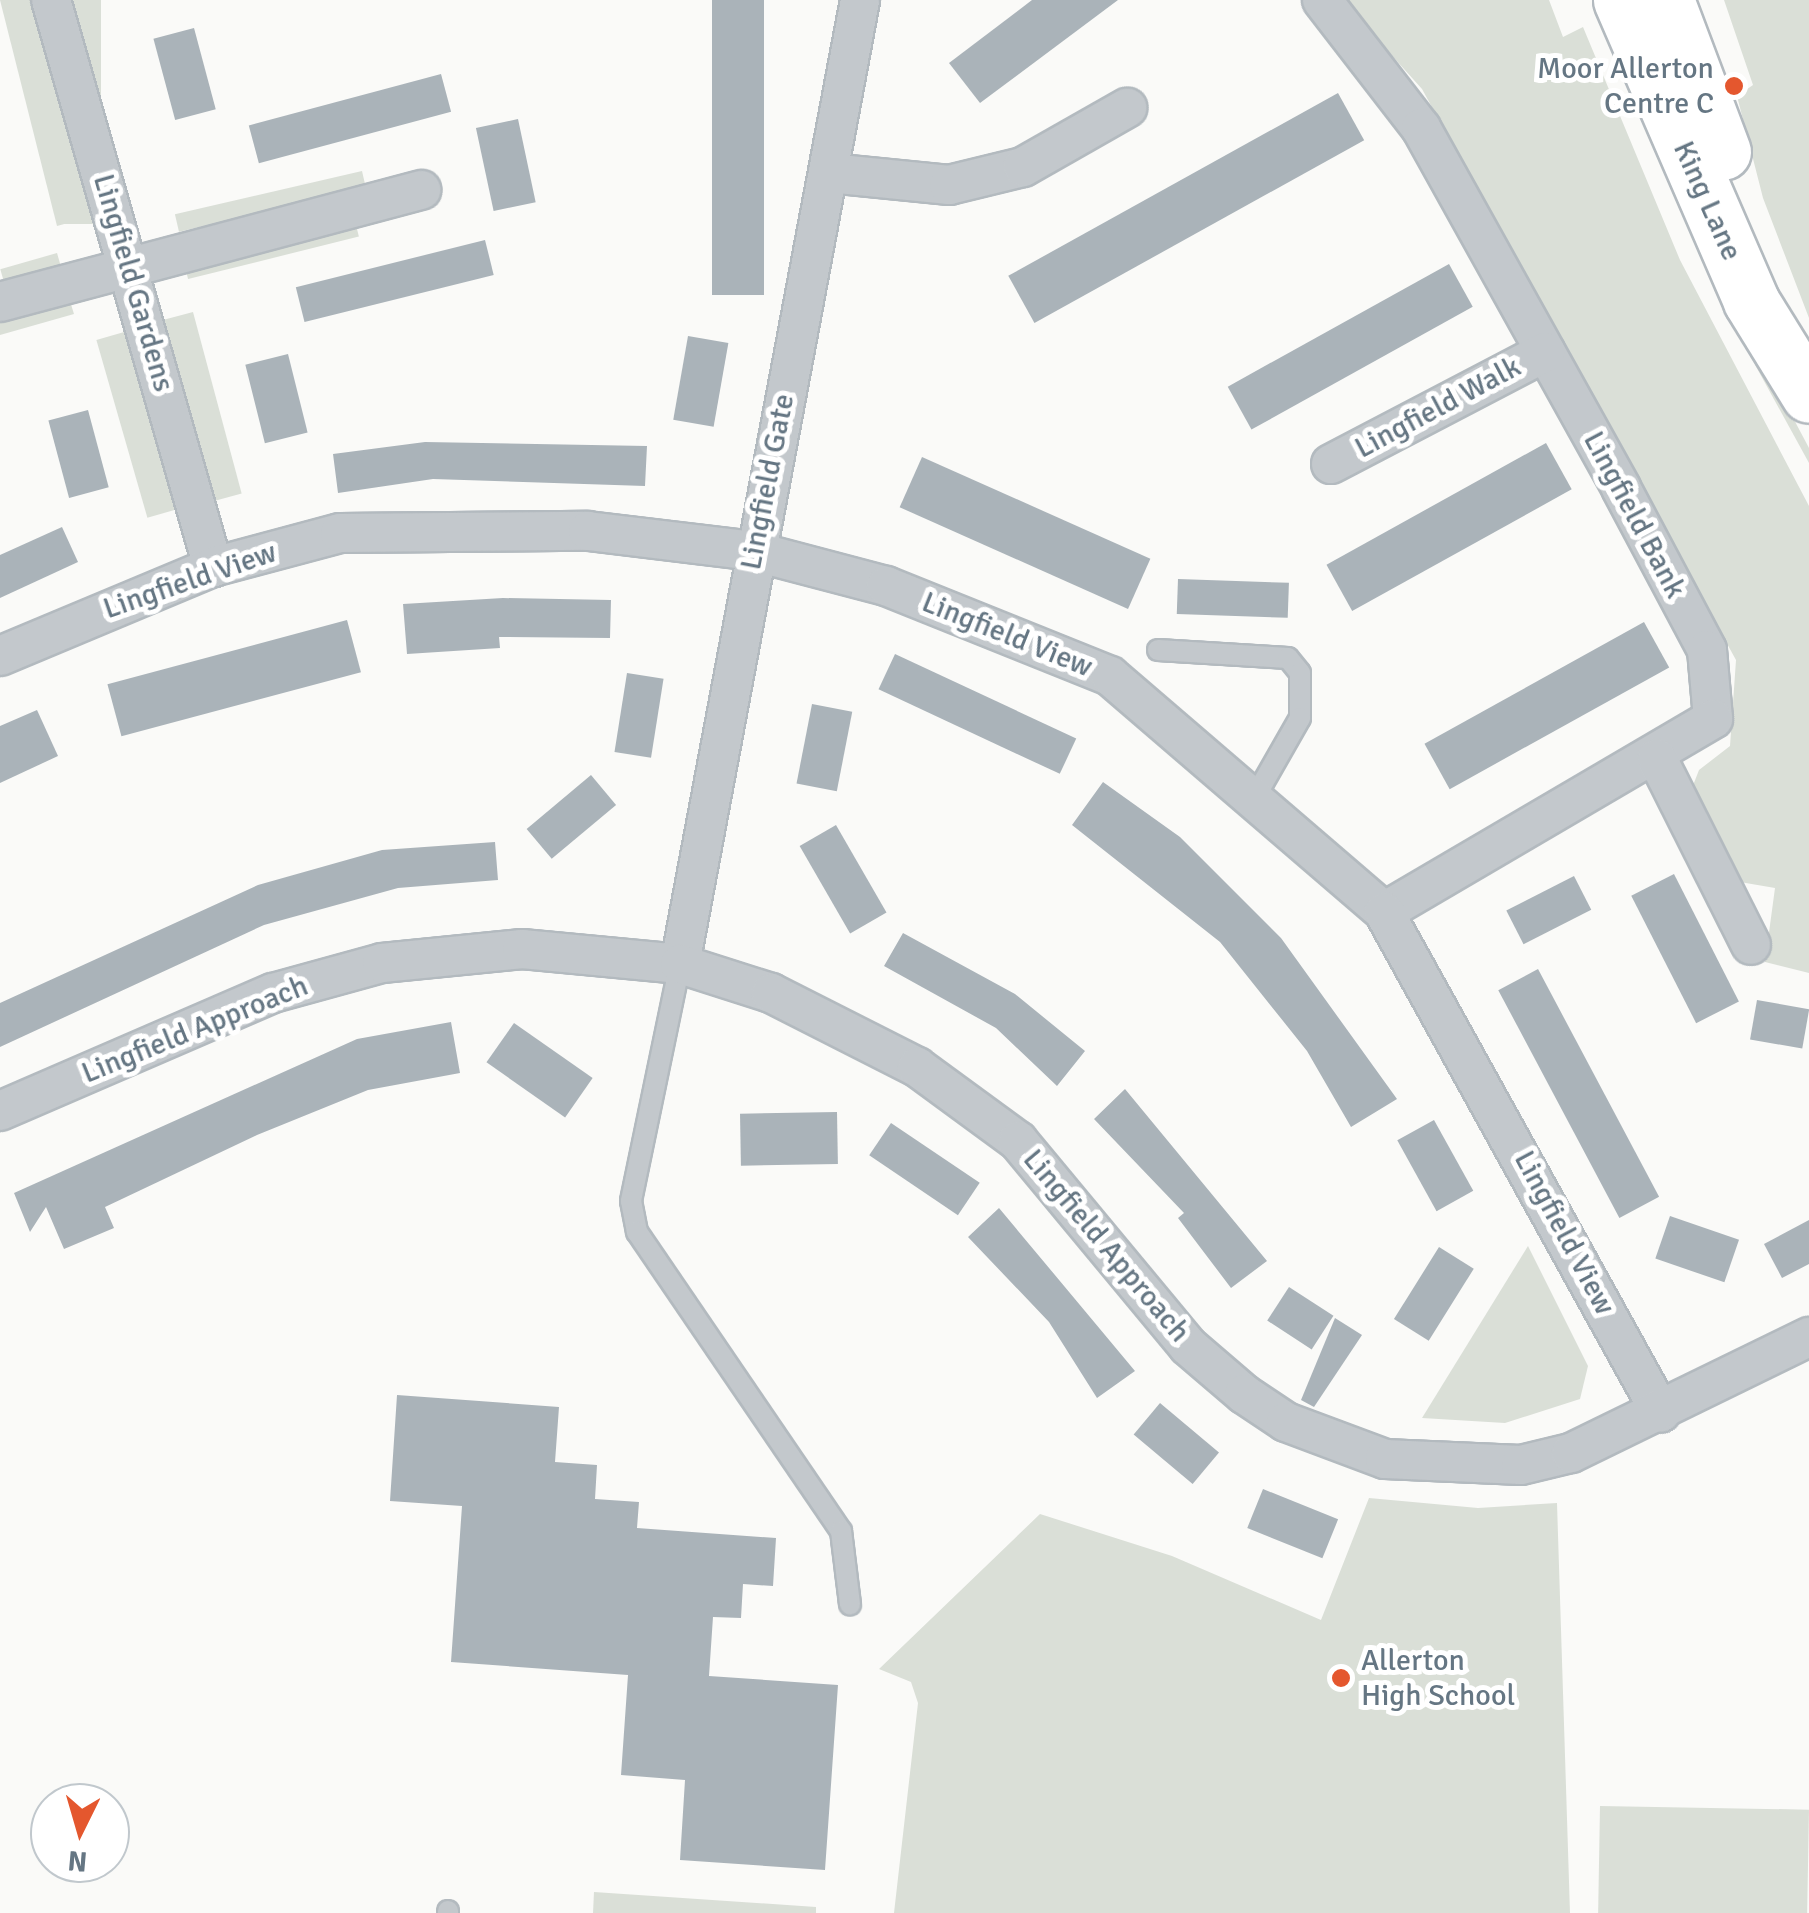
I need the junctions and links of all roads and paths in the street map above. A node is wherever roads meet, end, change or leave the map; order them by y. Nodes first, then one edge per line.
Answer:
1 (51, 0) edge
2 (860, 0) edge
3 (1322, 0) edge
4 (1635, 3) edge
5 (1126, 108) dead end
6 (830, 172) junction
7 (421, 190) dead end
8 (128, 266) junction
9 (0, 302) edge
10 (1545, 352) junction
11 (1809, 370) edge
12 (1809, 394) edge
13 (1332, 464) dead end
14 (753, 551) junction
15 (213, 567) junction
16 (1158, 650) dead end
17 (0, 656) edge
18 (1657, 758) junction
19 (1256, 795) junction
20 (1384, 912) junction
21 (1751, 945) dead end
22 (680, 964) junction
23 (0, 1111) edge
24 (1809, 1337) edge
25 (1661, 1412) junction
26 (850, 1604) dead end

1 - 8 street, Lingfield Gardens
2 - 6 street, Lingfield Gate
3 - 10 street, Lingfield Bank
4 - 11 street, King Lane
4 - 12 street, King Lane
5 - 6 street
6 - 14 street, Lingfield Gate
7 - 8 street
8 - 9 street
8 - 15 street, Lingfield Gardens
10 - 13 street, Lingfield Walk
10 - 18 street, Lingfield Bank
14 - 15 street, Lingfield View
14 - 19 street, Lingfield View
14 - 22 street, Lingfield Gate
15 - 17 street, Lingfield View
16 - 19 lane
18 - 20 street, Lingfield Bank
18 - 21 street
19 - 20 street, Lingfield View
20 - 25 street, Lingfield View
22 - 23 street, Lingfield Approach
22 - 25 street, Lingfield Approach
22 - 26 lane
24 - 25 street, Lingfield Approach

